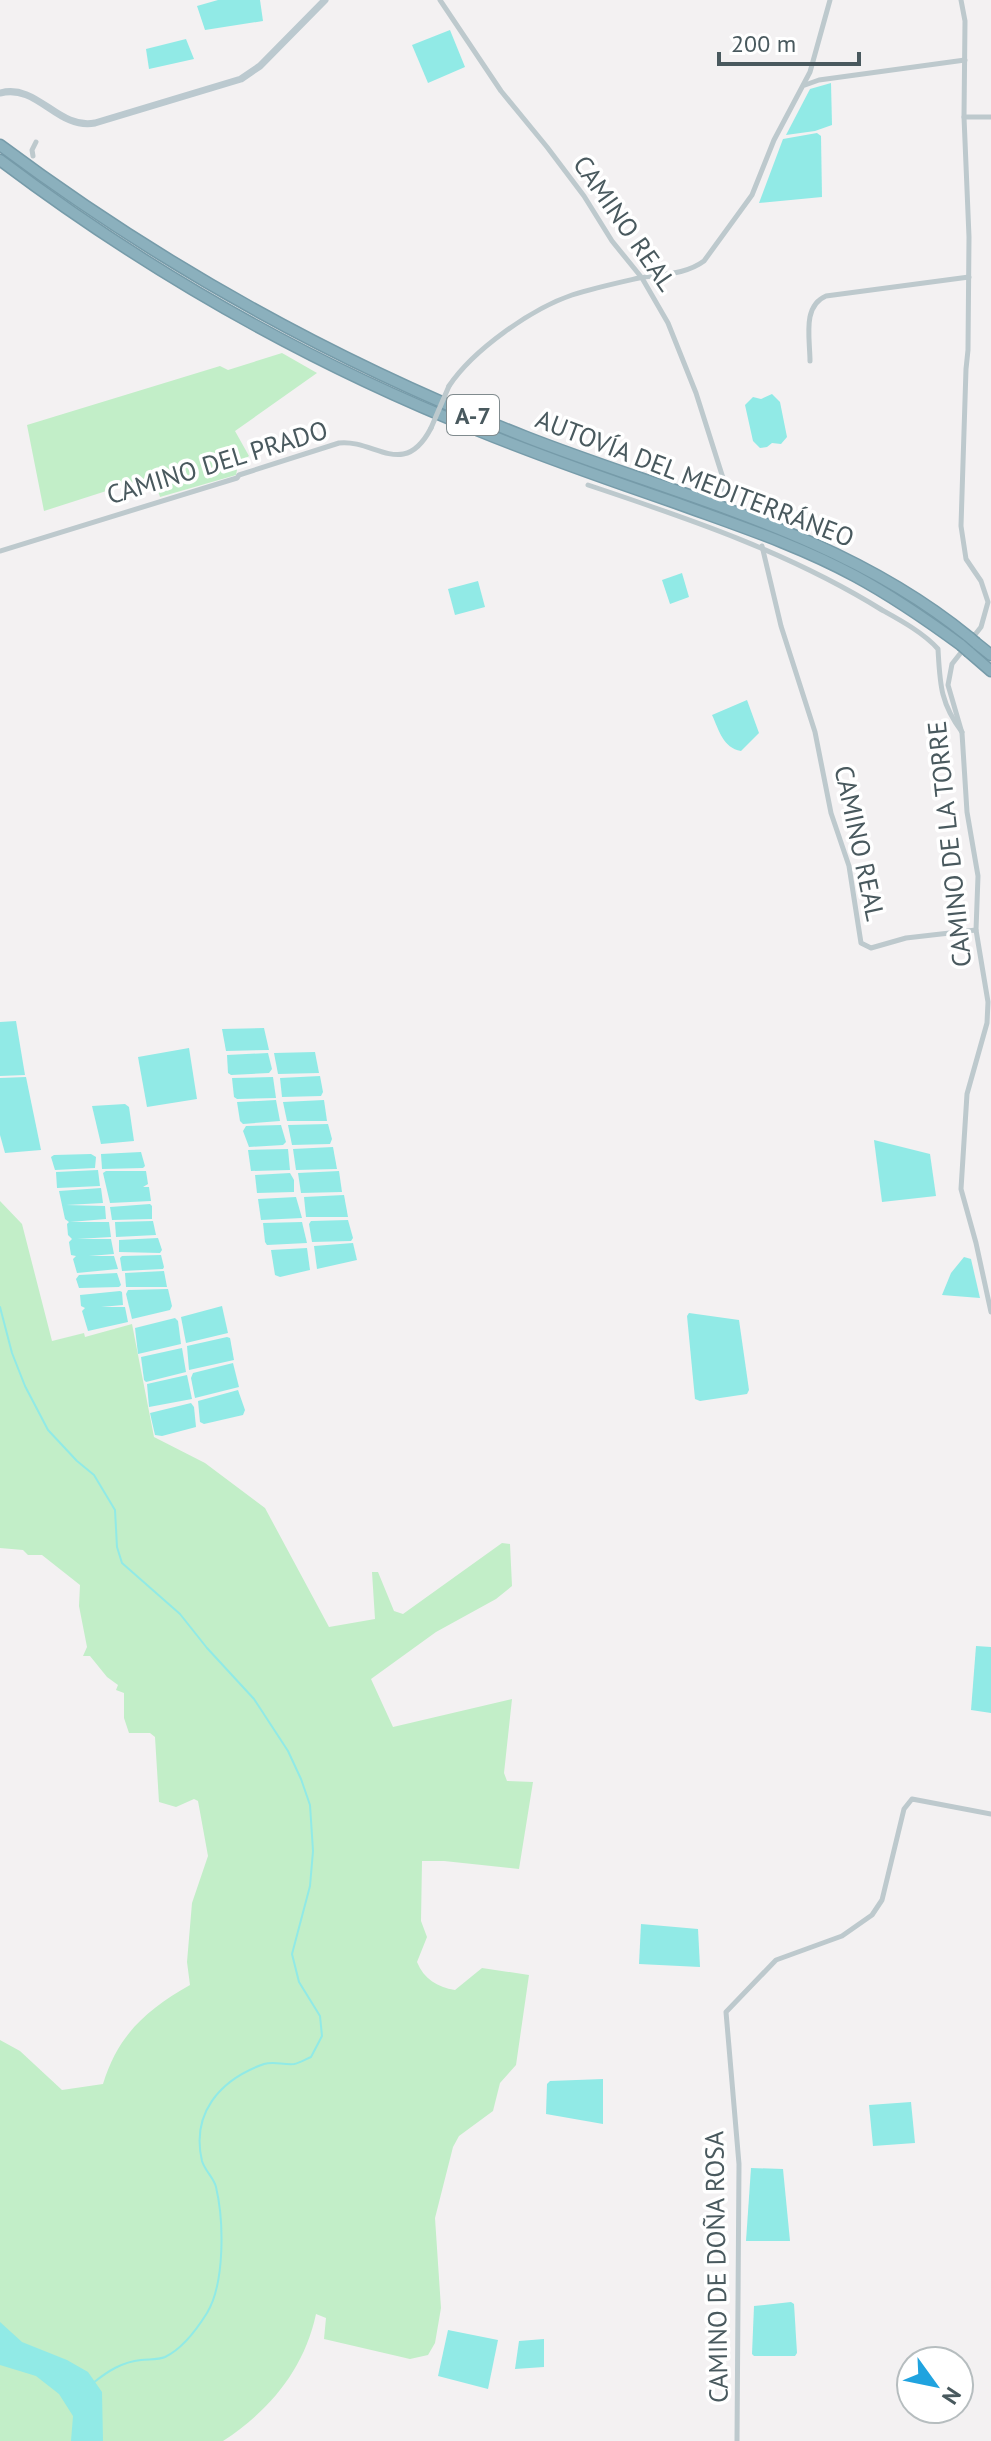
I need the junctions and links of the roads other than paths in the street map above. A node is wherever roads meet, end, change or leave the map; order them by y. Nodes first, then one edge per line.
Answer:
1 (325, 0) edge
2 (440, 0) edge
3 (830, 0) edge
4 (961, 0) edge
5 (965, 60) junction
6 (805, 85) junction
7 (0, 93) edge
8 (964, 117) junction
9 (991, 117) edge
10 (36, 142) dead end
11 (0, 145) edge
12 (33, 156) dead end
13 (0, 160) edge
14 (969, 277) junction
15 (642, 278) junction
16 (810, 361) dead end
17 (588, 485) dead end
18 (725, 495) dead end
19 (762, 546) junction
20 (0, 551) edge
21 (969, 644) junction
22 (991, 655) edge
23 (991, 671) edge
24 (962, 733) junction
25 (976, 930) junction
26 (991, 1312) edge
27 (991, 1814) edge
28 (737, 2441) edge

1 - 7 main road
2 - 15 street, CAMINO REAL
3 - 6 street, CAMINO DEL PRADO
4 - 5 street, CAMINO DE LA TORRE
5 - 6 street
5 - 8 street, CAMINO DE LA TORRE
6 - 15 street, CAMINO DEL PRADO
8 - 9 street
8 - 14 street, CAMINO DE LA TORRE
10 - 12 street
11 - 21 highway, AUTOVÍA DEL MEDITERRÁNEO / A-7
13 - 21 highway, AUTOVÍA DEL MEDITERRÁNEO / A-7
14 - 16 street
14 - 24 street, CAMINO DE LA TORRE
15 - 18 street, CAMINO REAL
15 - 20 street, CAMINO DEL PRADO, bridge
17 - 19 street
19 - 24 street
19 - 25 street, CAMINO REAL
21 - 22 highway, AUTOVÍA DEL MEDITERRÁNEO / A-7
21 - 23 highway, AUTOVÍA DEL MEDITERRÁNEO / A-7
24 - 25 street, CAMINO DE LA TORRE
25 - 26 street, CAMINO DE LA TORRE
27 - 28 street, CAMINO DE DOÑA ROSA

